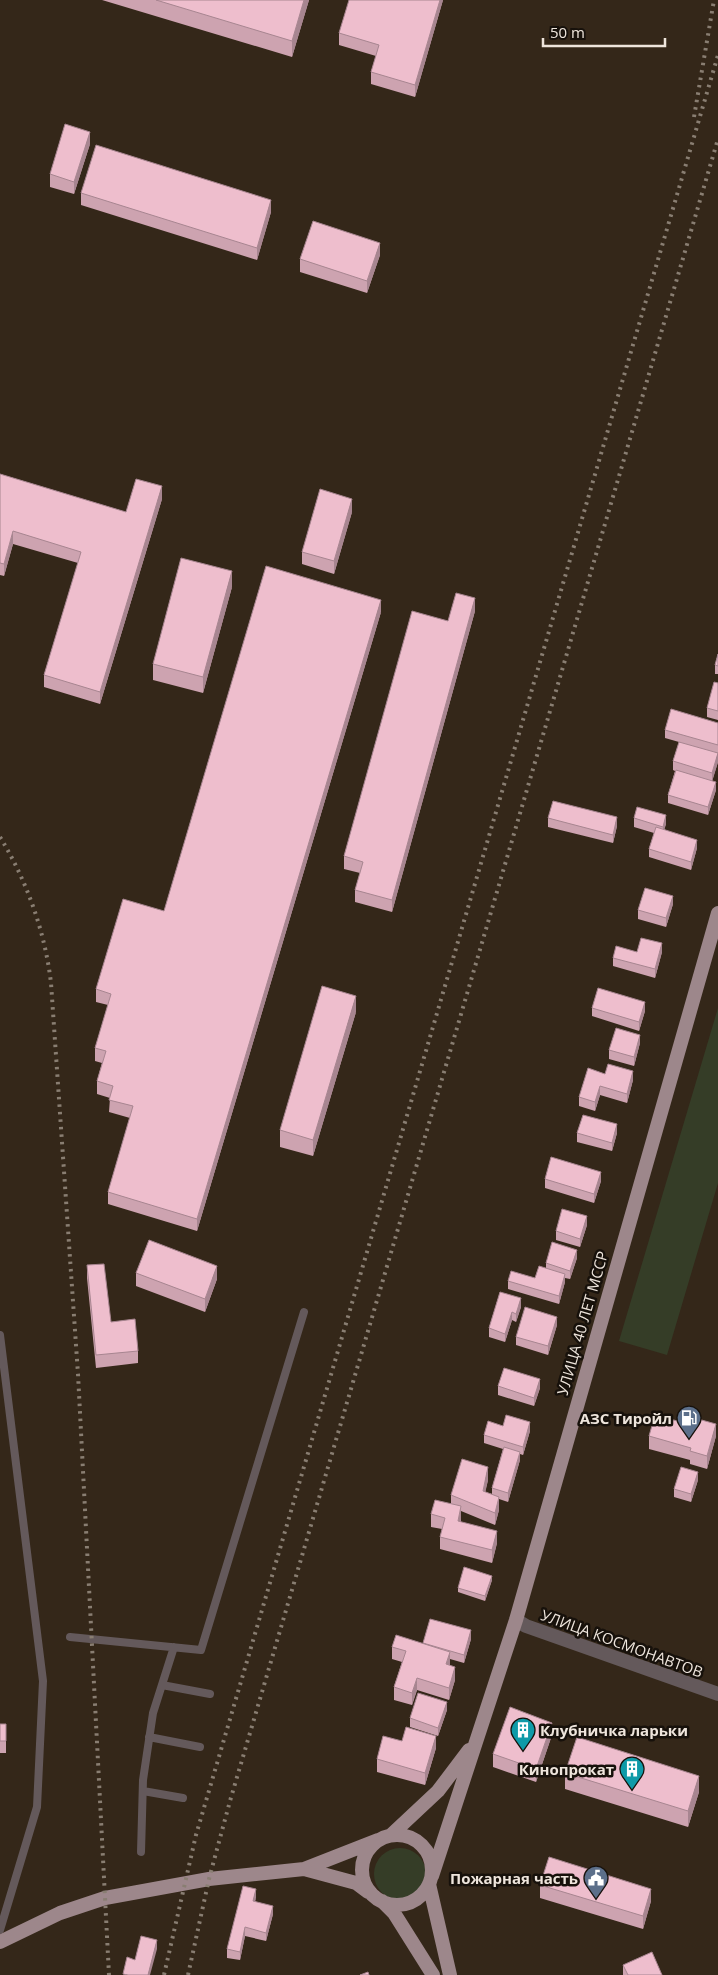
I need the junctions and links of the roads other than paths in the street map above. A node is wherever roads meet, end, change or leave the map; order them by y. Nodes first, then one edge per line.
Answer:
1 (718, 913) edge
2 (304, 1312) dead end
3 (0, 1335) edge
4 (516, 1620) junction
5 (70, 1637) dead end
6 (174, 1647) junction
7 (162, 1685) junction
8 (210, 1694) dead end
9 (718, 1694) edge
10 (150, 1737) junction
11 (475, 1742) junction
12 (200, 1747) dead end
13 (143, 1791) junction
14 (183, 1798) dead end
15 (385, 1837) junction
16 (142, 1852) dead end
17 (304, 1869) junction
18 (430, 1880) junction
19 (377, 1898) junction
20 (0, 1930) edge
21 (0, 1942) edge
22 (433, 1975) edge
23 (450, 1975) edge

1 - 4 main road, УЛИЦА 40 ЛЕТ МССР
2 - 6 lane
3 - 20 lane
4 - 9 street, УЛИЦА КОСМОНАВТОВ
4 - 11 main road, УЛИЦА 40 ЛЕТ МССР
5 - 6 lane
6 - 7 lane
7 - 8 lane
7 - 10 lane
10 - 12 lane
10 - 13 lane
11 - 15 main road, УЛИЦА 40 ЛЕТ МССР
11 - 18 main road, УЛИЦА 40 ЛЕТ МССР
13 - 14 lane
13 - 16 lane
15 - 17 main road
15 - 18 main road
15 - 19 main road
17 - 19 main road
17 - 21 main road
18 - 19 main road
18 - 23 main road
19 - 22 main road

